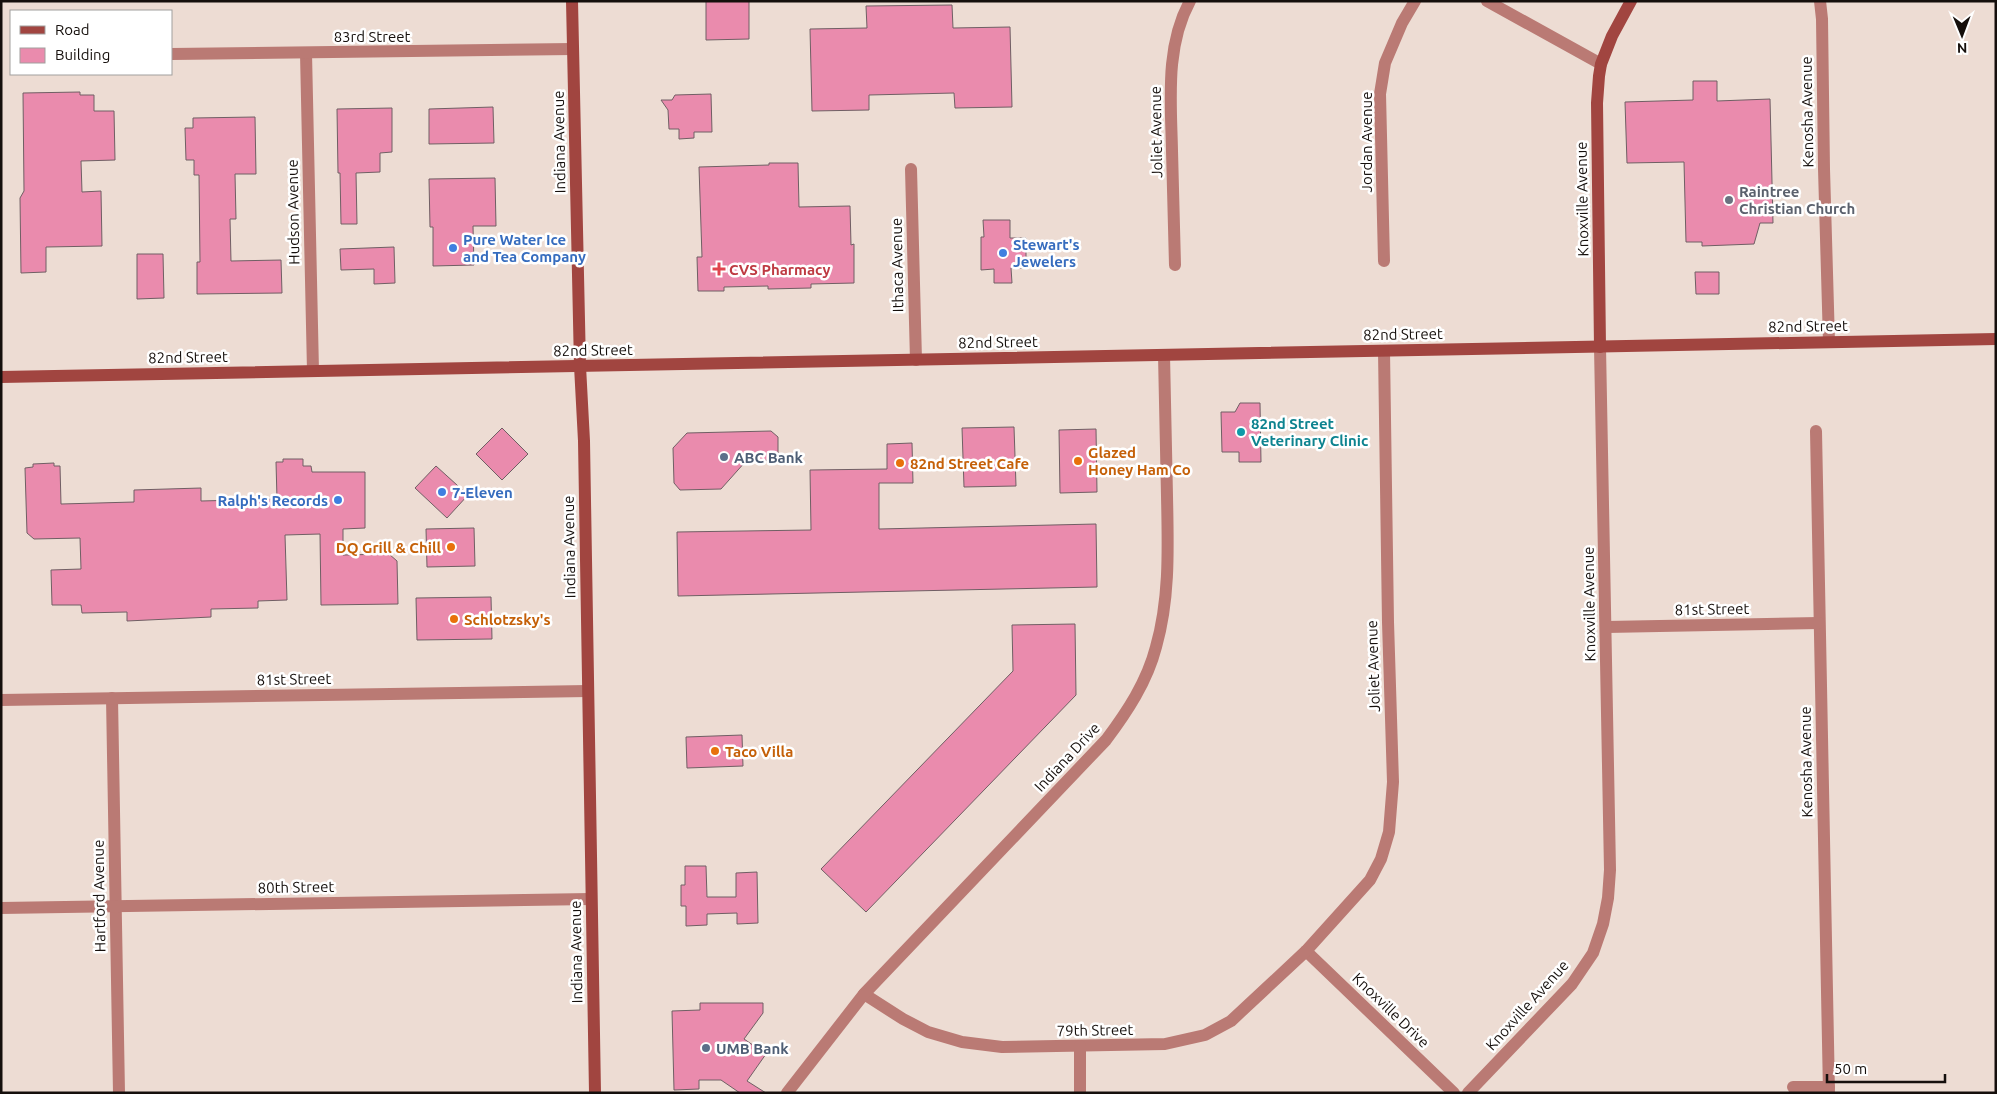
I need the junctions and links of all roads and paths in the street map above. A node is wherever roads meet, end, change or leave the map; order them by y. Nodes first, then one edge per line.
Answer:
1 (572, 1) edge
2 (1190, 1) edge
3 (1415, 1) edge
4 (1487, 1) edge
5 (1631, 1) edge
6 (1820, 1) edge
7 (574, 49) junction
8 (306, 53) junction
9 (172, 54) edge
10 (1601, 64) junction
11 (911, 170) dead end
12 (1384, 261) dead end
13 (1175, 265) dead end
14 (1996, 339) edge
15 (1829, 342) junction
16 (1600, 347) junction
17 (1384, 351) junction
18 (1164, 356) junction
19 (916, 360) junction
20 (580, 366) junction
21 (313, 371) junction
22 (1, 377) edge
23 (1816, 431) dead end
24 (1819, 624) junction
25 (1606, 627) junction
26 (588, 691) junction
27 (112, 698) junction
28 (1, 700) edge
29 (591, 899) junction
30 (115, 906) junction
31 (1, 908) edge
32 (1306, 950) junction
33 (864, 994) junction
34 (1080, 1046) junction
35 (1794, 1088) dead end
36 (1829, 1090) edge
37 (119, 1093) edge
38 (594, 1093) edge
39 (787, 1093) edge
40 (1080, 1093) edge
41 (1454, 1093) edge
42 (1468, 1093) edge

1 - 7 main road, Indiana Avenue
2 - 13 street, Joliet Avenue
3 - 12 street, Jordan Avenue
4 - 10 street
5 - 10 main road
6 - 15 street, Kenosha Avenue
7 - 8 street, 83rd Street
7 - 20 main road, Indiana Avenue
8 - 9 street, 83rd Street
8 - 21 street, Hudson Avenue
10 - 16 main road, Knoxville Avenue
11 - 19 street, Ithaca Avenue
14 - 15 main road, 82nd Street
15 - 16 main road, 82nd Street
16 - 17 main road, 82nd Street
16 - 25 street, Knoxville Avenue
17 - 18 main road, 82nd Street
17 - 32 street, Joliet Avenue
18 - 19 main road, 82nd Street
18 - 33 street, Indiana Drive
19 - 20 main road, 82nd Street
20 - 21 main road, 82nd Street
20 - 26 main road, Indiana Avenue
21 - 22 main road, 82nd Street
23 - 24 street, Kenosha Avenue
24 - 25 street, 81st Street
24 - 36 street, Kenosha Avenue
25 - 42 street, Knoxville Avenue
26 - 27 street, 81st Street
26 - 29 main road, Indiana Avenue
27 - 28 street, 81st Street
27 - 30 street, Hartford Avenue
29 - 30 street, 80th Street
29 - 38 main road, Indiana Avenue
30 - 31 street, 80th Street
30 - 37 street, Hartford Avenue
32 - 34 street, 79th Street
32 - 41 street, Knoxville Drive
33 - 34 street, 79th Street
33 - 39 street, Indiana Drive
34 - 40 street
35 - 36 street

